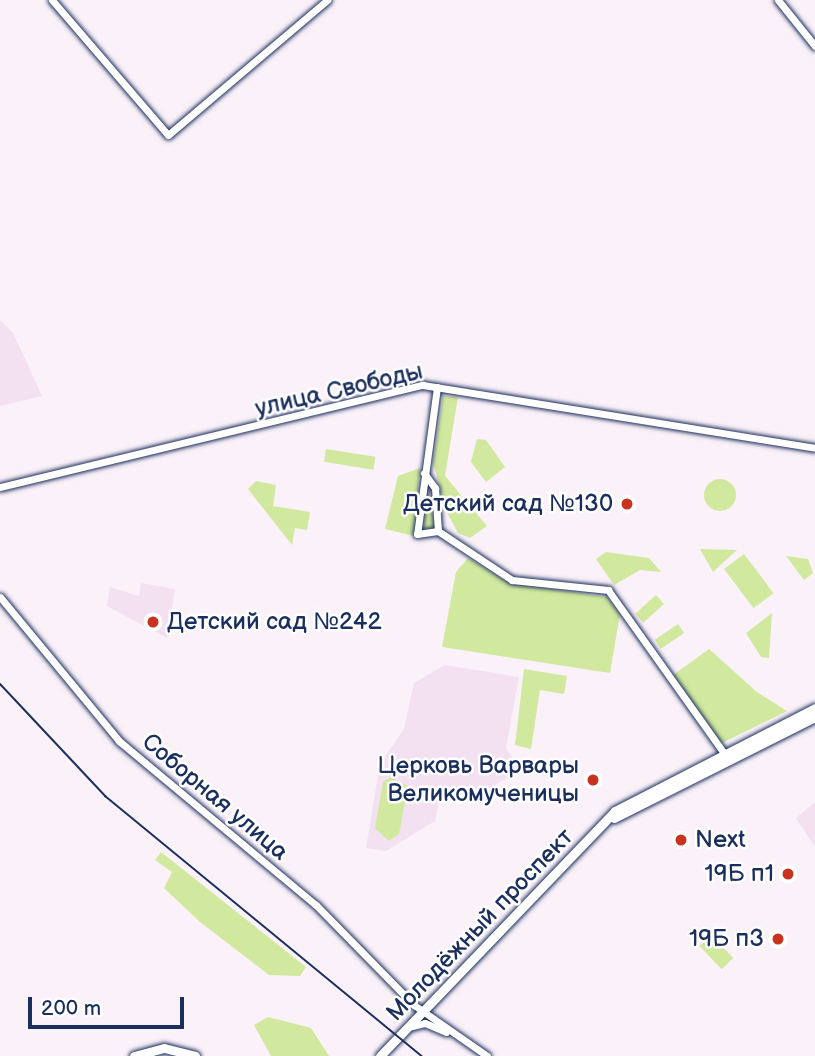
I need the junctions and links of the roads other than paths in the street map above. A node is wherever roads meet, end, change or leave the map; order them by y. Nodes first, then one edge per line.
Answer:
1 (52, 0) edge
2 (327, 0) edge
3 (778, 0) edge
4 (815, 46) edge
5 (437, 387) junction
6 (815, 448) edge
7 (424, 473) junction
8 (0, 487) edge
9 (438, 531) junction
10 (0, 597) edge
11 (815, 708) edge
12 (815, 717) edge
13 (724, 753) junction
14 (608, 820) junction
15 (422, 1010) junction
16 (407, 1027) junction
17 (457, 1036) junction
18 (134, 1056) edge
19 (144, 1056) edge
20 (180, 1056) edge
21 (195, 1056) edge
22 (380, 1056) edge
23 (486, 1056) edge

1 - 2 street
3 - 4 street
5 - 6 street, улица Свободы
5 - 7 street
5 - 8 street, улица Свободы
7 - 9 street
7 - 9 street
9 - 13 street
10 - 15 street, Соборная улица
11 - 13 main road, Молодёжный проспект
12 - 14 main road, Молодёжный проспект
13 - 14 main road, Молодёжный проспект
14 - 15 main road, Молодёжный проспект
15 - 16 main road, Молодёжный проспект
15 - 17 street, Соборная улица
16 - 17 street
16 - 22 main road, Молодёжный проспект
17 - 23 street
18 - 21 main road
19 - 20 main road

